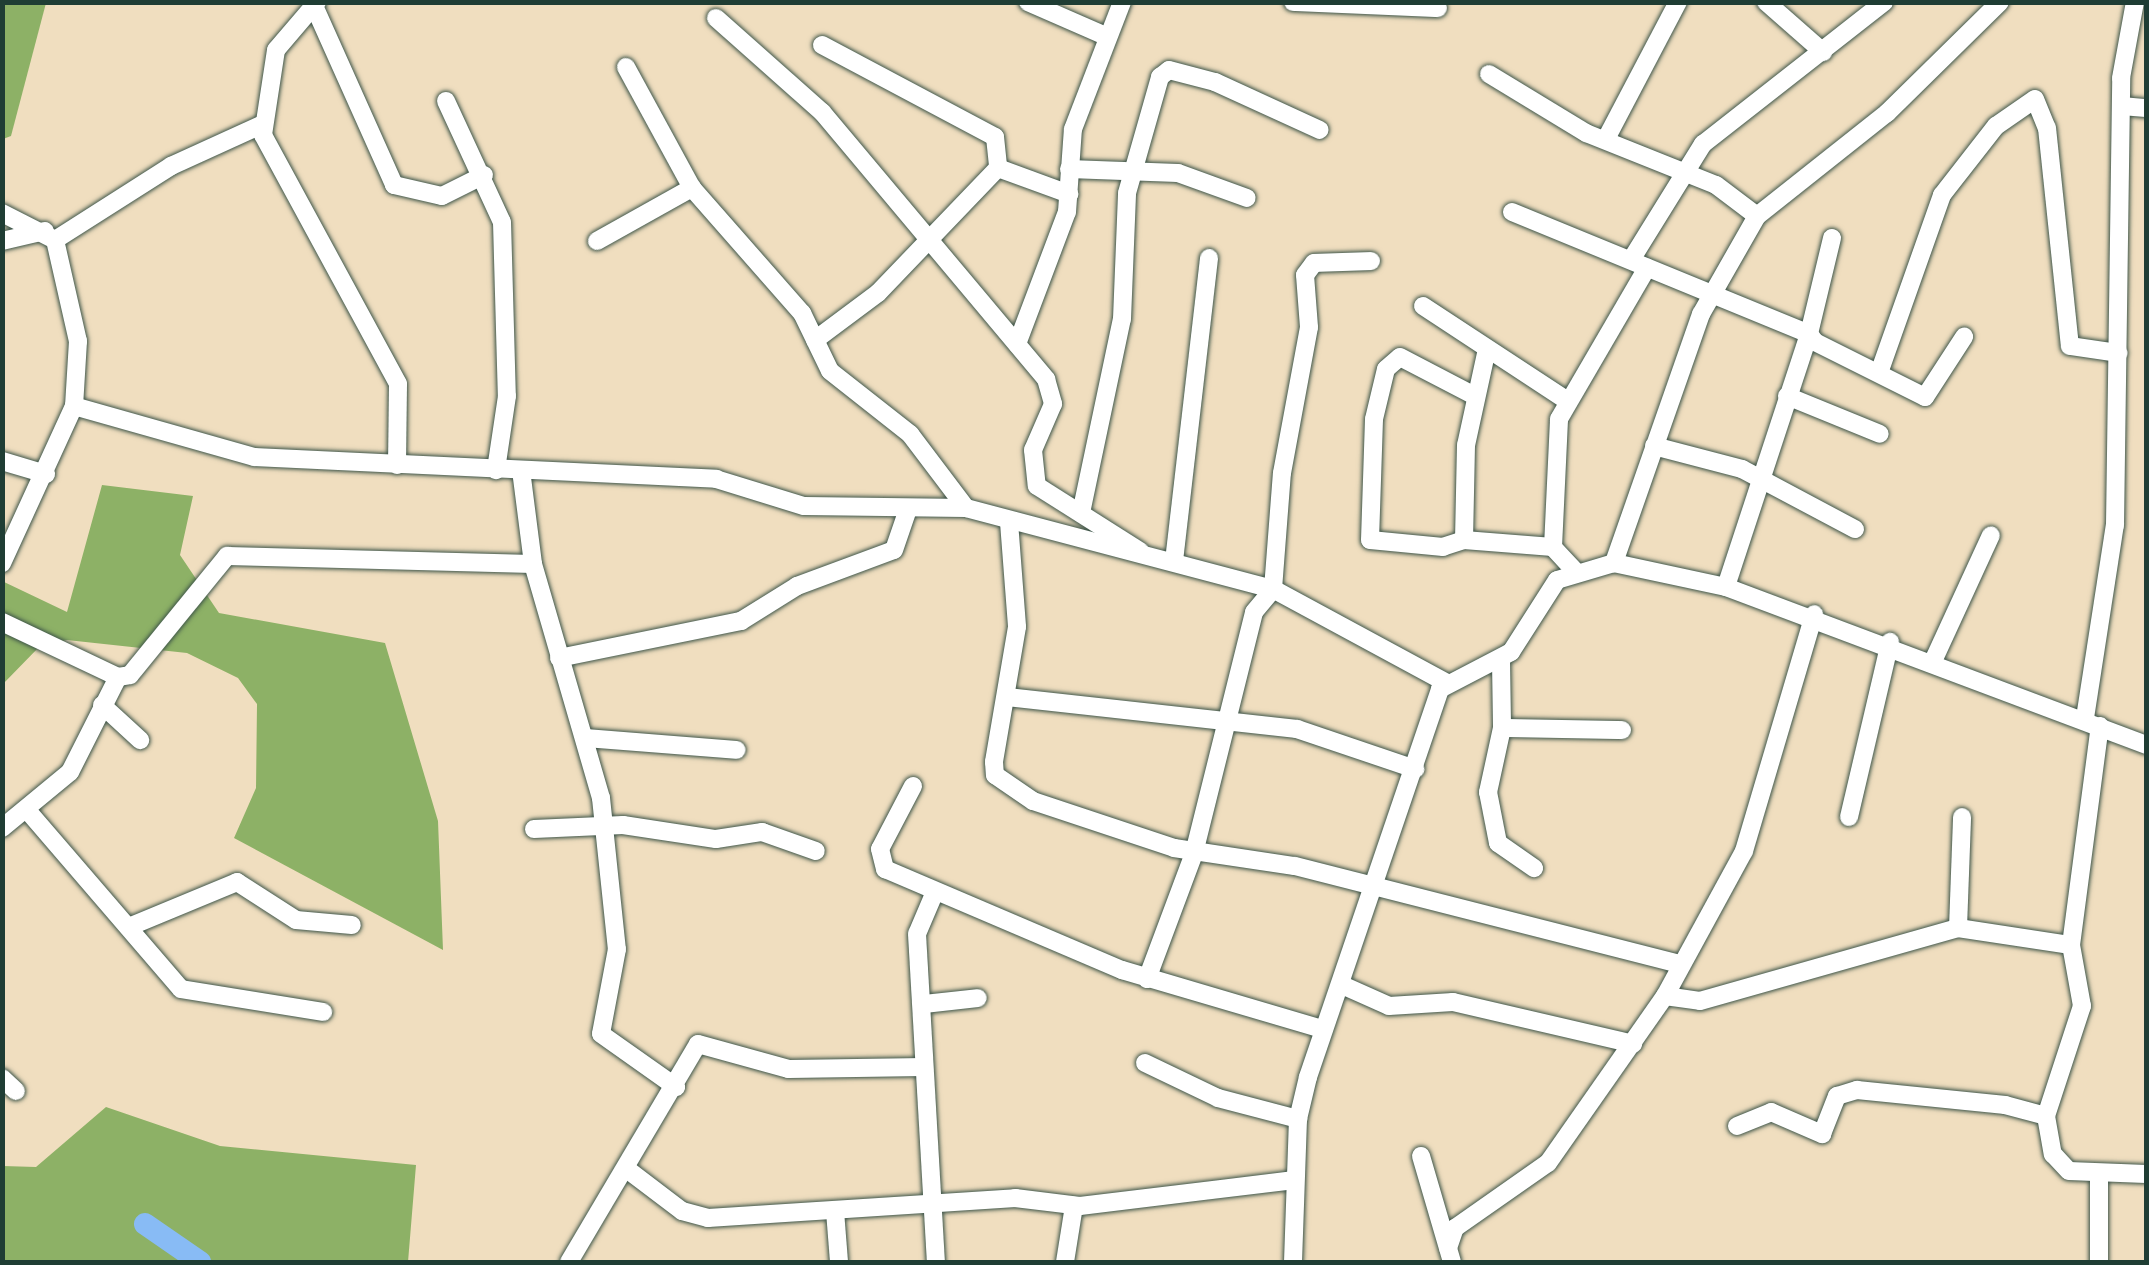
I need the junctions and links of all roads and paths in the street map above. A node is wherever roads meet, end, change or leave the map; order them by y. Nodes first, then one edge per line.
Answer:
1 (1028, 2) edge
2 (1122, 2) edge
3 (1293, 2) edge
4 (1678, 2) edge
5 (1766, 2) edge
6 (1884, 2) edge
7 (2000, 2) edge
8 (2135, 2) edge
9 (316, 5) edge
10 (1438, 8) dead end
11 (716, 18) dead end
12 (1108, 37) junction
13 (822, 45) dead end
14 (1824, 52) junction
15 (626, 67) dead end
16 (1489, 74) dead end
17 (446, 102) dead end
18 (2122, 106) junction
19 (2146, 108) edge
20 (261, 125) junction
21 (1320, 130) dead end
22 (1607, 136) junction
23 (998, 168) junction
24 (1069, 168) junction
25 (1686, 170) junction
26 (484, 175) junction
27 (1130, 177) junction
28 (692, 188) junction
29 (1068, 194) junction
30 (1247, 198) dead end
31 (2, 212) edge
32 (1512, 212) dead end
33 (1758, 216) junction
34 (50, 236) junction
35 (934, 236) junction
36 (1832, 238) dead end
37 (2, 241) edge
38 (597, 241) dead end
39 (1209, 258) dead end
40 (1371, 261) dead end
41 (1639, 264) junction
42 (1710, 295) junction
43 (1423, 306) dead end
44 (1808, 334) junction
45 (1964, 337) dead end
46 (815, 340) junction
47 (1018, 344) junction
48 (1488, 349) junction
49 (2118, 353) junction
50 (1879, 373) junction
51 (1473, 395) junction
52 (1787, 396) junction
53 (1566, 400) junction
54 (74, 406) junction
55 (1880, 434) dead end
56 (1654, 446) junction
57 (2, 461) edge
58 (397, 465) junction
59 (496, 470) junction
60 (521, 470) junction
61 (46, 474) junction
62 (1761, 479) junction
63 (966, 508) junction
64 (908, 509) junction
65 (1082, 513) junction
66 (1009, 522) junction
67 (1855, 529) dead end
68 (1991, 534) dead end
69 (1464, 540) junction
70 (1553, 547) junction
71 (1140, 552) junction
72 (1174, 562) junction
73 (2, 563) edge
74 (1614, 563) junction
75 (533, 564) junction
76 (1575, 571) junction
77 (1726, 587) junction
78 (1274, 589) junction
79 (1814, 614) junction
80 (2, 622) edge
81 (1890, 642) junction
82 (559, 658) junction
83 (1934, 660) junction
84 (1501, 661) junction
85 (118, 677) junction
86 (1445, 682) junction
87 (1007, 696) junction
88 (102, 705) junction
89 (1224, 721) junction
90 (2093, 722) junction
91 (1502, 728) junction
92 (1622, 730) dead end
93 (584, 738) junction
94 (140, 740) dead end
95 (2146, 745) edge
96 (738, 750) dead end
97 (1415, 769) junction
98 (913, 786) dead end
99 (27, 810) junction
100 (1849, 817) dead end
101 (1962, 817) dead end
102 (604, 826) junction
103 (2, 828) edge
104 (534, 829) dead end
105 (816, 851) dead end
106 (1194, 853) junction
107 (1534, 868) dead end
108 (1372, 887) junction
109 (934, 894) junction
110 (352, 925) dead end
111 (131, 926) junction
112 (1958, 928) junction
113 (2071, 945) junction
114 (1680, 964) junction
115 (1147, 979) junction
116 (1342, 985) junction
117 (1665, 996) junction
118 (978, 998) dead end
119 (924, 1004) junction
120 (323, 1012) dead end
121 (1323, 1029) junction
122 (1633, 1044) junction
123 (1144, 1063) dead end
124 (924, 1067) junction
125 (676, 1087) junction
126 (2046, 1116) junction
127 (1298, 1119) junction
128 (1737, 1126) dead end
129 (1421, 1156) dead end
130 (628, 1170) junction
131 (2146, 1174) edge
132 (2099, 1176) junction
133 (1294, 1180) junction
134 (932, 1202) junction
135 (1074, 1206) junction
136 (835, 1211) junction
137 (1450, 1255) edge
138 (572, 1262) edge
139 (839, 1262) edge
140 (936, 1262) edge
141 (1065, 1262) edge
142 (1293, 1262) edge
143 (2099, 1262) edge

1 - 12 street
2 - 12 street
3 - 10 street
4 - 22 street
5 - 14 street
6 - 14 street
7 - 33 street
8 - 18 street
9 - 20 street
9 - 26 street
11 - 35 street
12 - 24 street
13 - 23 street
14 - 25 street
15 - 28 street
16 - 22 street
17 - 26 street
18 - 19 street
18 - 49 street
20 - 34 street
20 - 58 street
21 - 27 street
22 - 25 street
23 - 29 street
23 - 35 street
24 - 27 street
24 - 29 street
25 - 33 street
25 - 41 street
26 - 59 street
27 - 30 street
27 - 65 street
28 - 38 street
28 - 46 street
29 - 47 street
31 - 34 street
32 - 41 street
33 - 42 street
34 - 37 street
34 - 54 street
35 - 46 street
35 - 47 street
36 - 44 street
39 - 72 street
40 - 78 street
41 - 42 street
41 - 53 street
42 - 44 street
42 - 56 street
43 - 48 street
44 - 50 street
44 - 52 street
45 - 50 street
46 - 63 street
47 - 65 street
48 - 51 street
48 - 53 street
49 - 50 street
49 - 90 street
51 - 69 street
51 - 69 street
52 - 55 street
52 - 62 street
53 - 70 street
54 - 58 street
54 - 61 street
56 - 62 street
56 - 74 street
57 - 61 street
58 - 59 street
59 - 60 street
60 - 64 street
60 - 75 street
61 - 73 street
62 - 67 street
62 - 77 street
63 - 64 street
63 - 66 street
64 - 82 street
65 - 71 street
66 - 71 street
66 - 87 street
68 - 83 street
69 - 70 street
70 - 76 street
71 - 72 street
72 - 78 street
74 - 76 street
74 - 77 street
75 - 82 street
75 - 85 street
76 - 84 street
77 - 79 street
78 - 86 street
78 - 89 street
79 - 81 street
79 - 114 street
80 - 85 street
81 - 83 street
81 - 100 street
82 - 93 street
83 - 90 street
84 - 86 street
84 - 91 street
85 - 88 street
86 - 97 street
87 - 89 street
87 - 106 street
88 - 94 street
88 - 99 street
89 - 97 street
89 - 106 street
90 - 95 street
90 - 113 street
91 - 92 street
91 - 107 street
93 - 96 street
93 - 102 street
97 - 108 street
98 - 109 street
99 - 103 street
99 - 111 street
101 - 112 street
102 - 104 street
102 - 105 street
102 - 125 street
106 - 108 street
106 - 115 street
108 - 114 street
108 - 116 street
109 - 115 street
109 - 119 street
110 - 111 street
111 - 120 street
112 - 113 street
112 - 117 street
113 - 126 street
114 - 117 street
115 - 121 street
116 - 121 street
116 - 122 street
117 - 122 street
118 - 119 street
119 - 124 street
121 - 127 street
122 - 137 street
123 - 127 street
124 - 125 street
124 - 134 street
125 - 130 street
126 - 128 street
126 - 132 street
127 - 133 street
129 - 137 street
130 - 136 street
130 - 138 street
131 - 132 street
132 - 143 street
133 - 135 street
133 - 142 street
134 - 135 street
134 - 136 street
134 - 140 street
135 - 141 street
136 - 139 street

